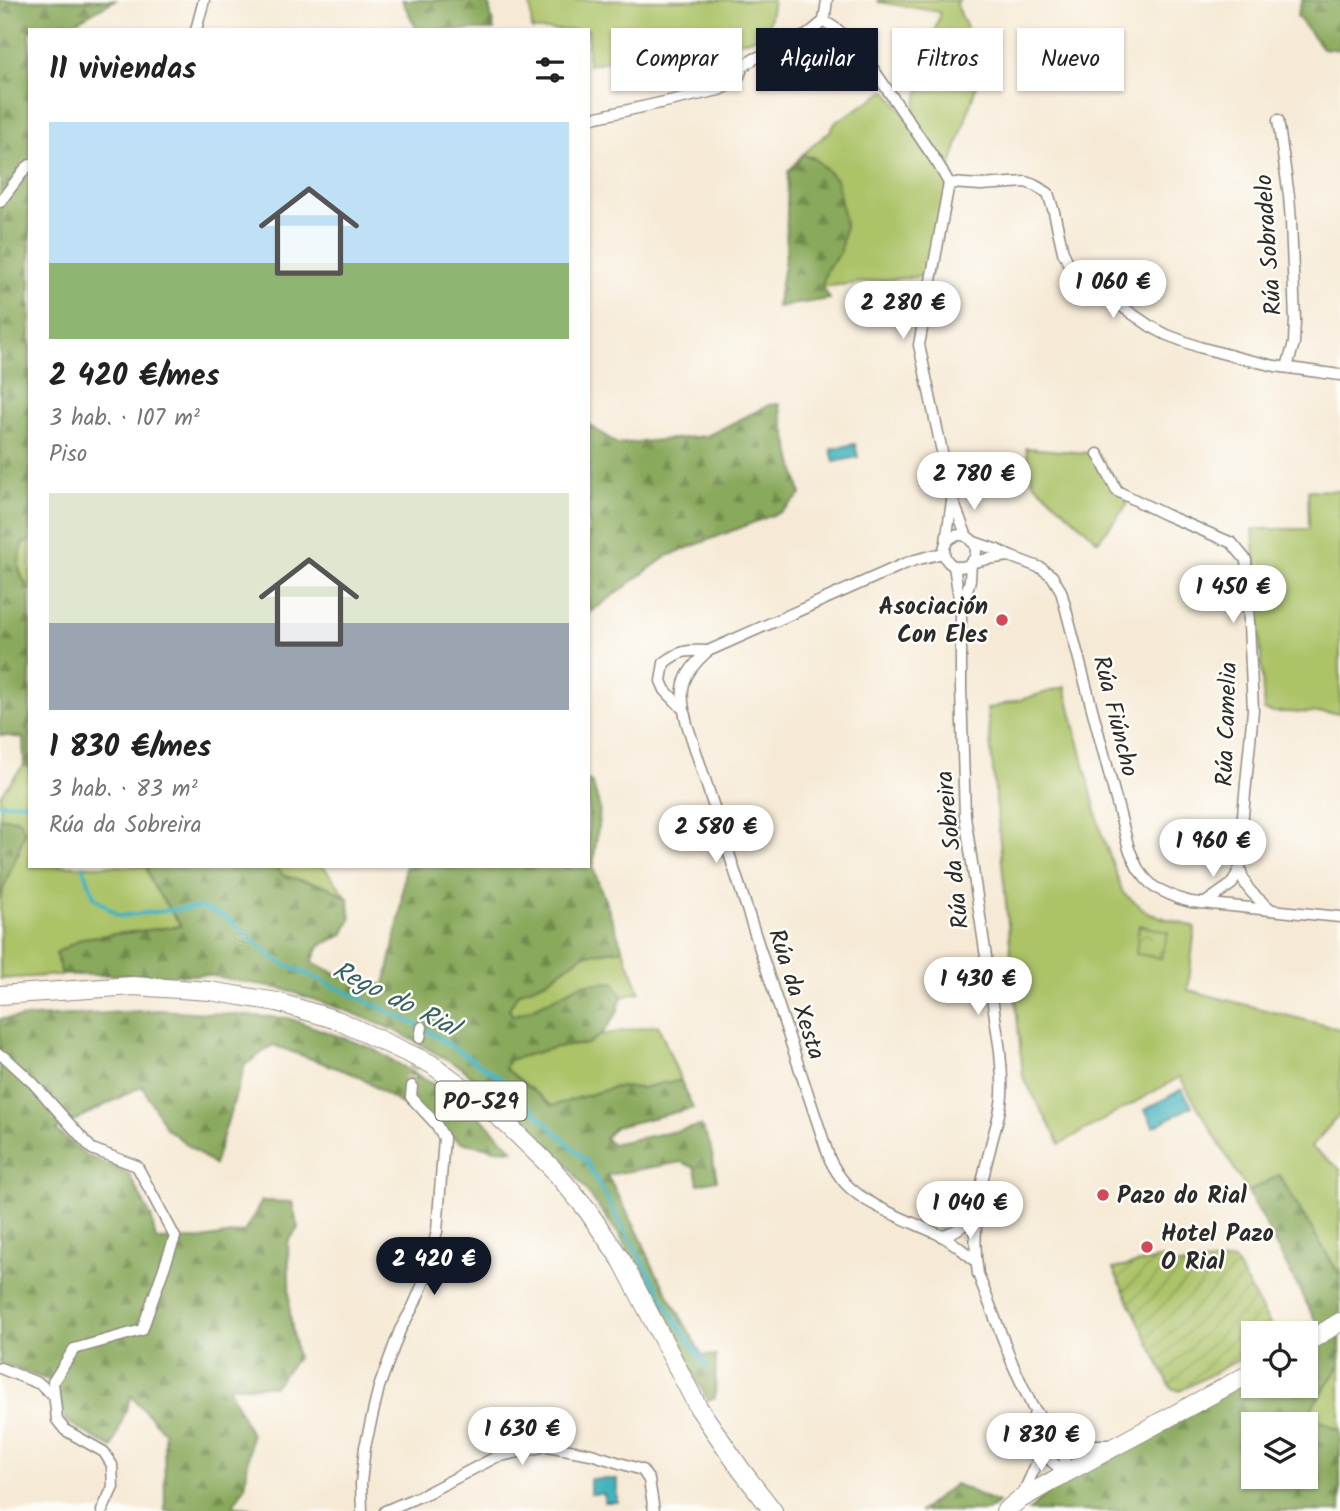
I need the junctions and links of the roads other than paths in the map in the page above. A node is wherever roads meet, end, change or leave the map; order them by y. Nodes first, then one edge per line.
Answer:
1 (204, 0) edge
2 (827, 0) edge
3 (824, 21) junction
4 (197, 28) edge
5 (590, 119) edge
6 (1278, 120) dead end
7 (28, 167) edge
8 (949, 183) junction
9 (0, 202) edge
10 (1287, 367) junction
11 (1340, 375) edge
12 (1098, 454) dead end
13 (952, 498) junction
14 (969, 539) junction
15 (944, 548) junction
16 (1009, 556) junction
17 (971, 564) junction
18 (954, 566) junction
19 (961, 610) junction
20 (708, 651) junction
21 (683, 709) junction
22 (1239, 870) junction
23 (1232, 884) junction
24 (1245, 887) junction
25 (1205, 903) junction
26 (1235, 906) junction
27 (1272, 910) junction
28 (1340, 917) edge
29 (0, 995) edge
30 (0, 1055) edge
31 (412, 1086) tunnel mouth
32 (976, 1211) junction
33 (941, 1236) junction
34 (976, 1261) junction
35 (1340, 1322) edge
36 (1318, 1336) edge
37 (0, 1368) edge
38 (1241, 1379) edge
39 (54, 1396) junction
40 (1032, 1406) junction
41 (1057, 1440) junction
42 (1119, 1445) junction
43 (1042, 1449) junction
44 (1066, 1472) junction
45 (1012, 1506) edge
46 (102, 1511) edge
47 (362, 1511) edge
48 (385, 1511) edge
49 (654, 1511) edge
50 (773, 1511) edge

1 - 4 street
2 - 3 street
3 - 5 street
3 - 8 street
6 - 10 street, Rúa Sobradelo
7 - 9 street
8 - 10 street
8 - 13 street
10 - 11 street
12 - 22 street, Rúa Camelia
13 - 14 street
13 - 15 street
14 - 15 street
14 - 16 street, Rúa Fiúncho
14 - 17 street
15 - 18 street
15 - 20 street, Rúa da Xesta
16 - 17 street
16 - 25 street, Rúa Fiúncho
17 - 18 street
17 - 19 street, Rúa da Sobreira
18 - 19 street, Rúa da Sobreira
19 - 32 street, Rúa da Sobreira
20 - 21 street, Rúa da Xesta
20 - 21 street, Rúa da Xesta
21 - 33 street, Rúa da Xesta
22 - 23 street
22 - 24 street
23 - 25 street
23 - 26 street
24 - 26 street
24 - 27 street
25 - 26 street, Rúa Fiúncho
26 - 27 street, Rúa Fiúncho
27 - 28 street, Rúa Fiúncho
29 - 50 main road, PO-529
30 - 39 street
31 - 47 street
32 - 33 street
32 - 34 street, Rúa da Sobreira
33 - 34 street, Rúa da Xesta
34 - 40 street, Rúa da Sobreira
35 - 36 main road
37 - 39 street
38 - 42 main road
39 - 46 street
40 - 41 street, Rúa da Sobreira
40 - 43 street, Rúa da Sobreira
41 - 42 street
41 - 43 street
41 - 44 street, Rúa da Sobreira
42 - 44 main road
43 - 44 street
43 - 45 street
44 - 45 main road
48 - 49 street

